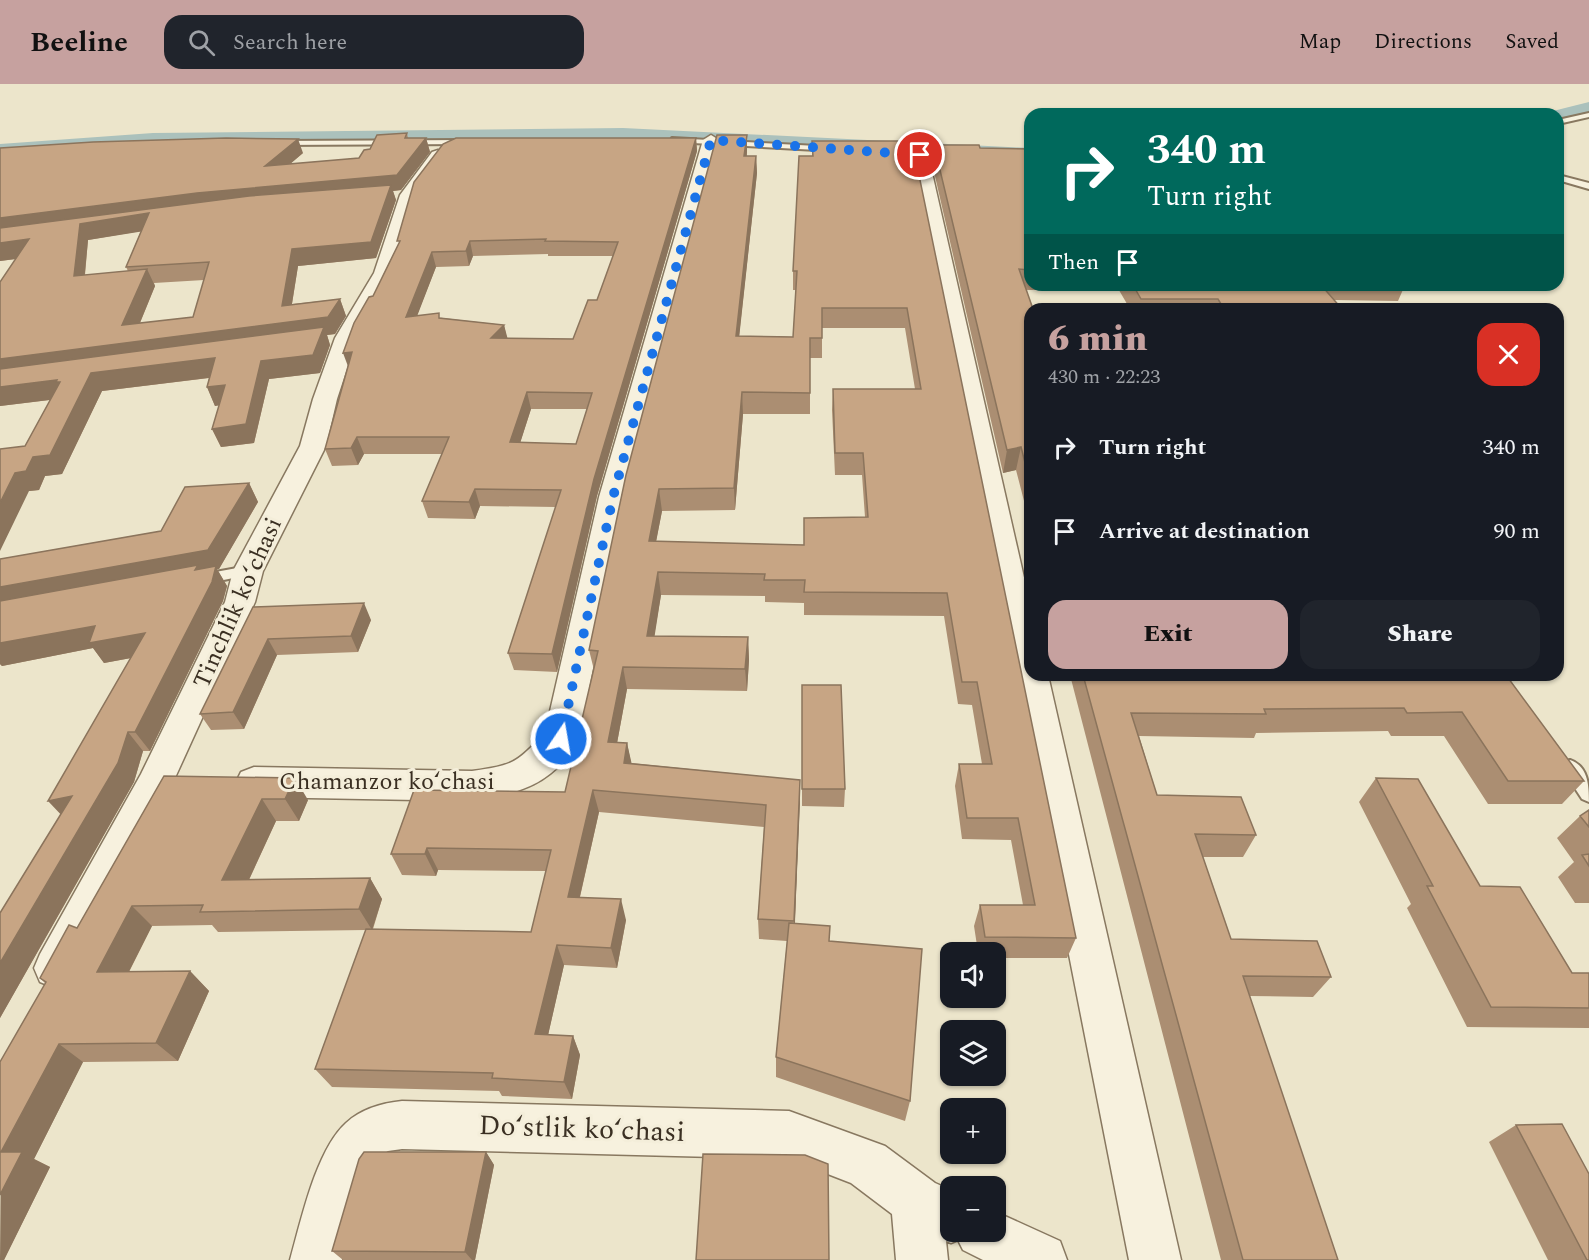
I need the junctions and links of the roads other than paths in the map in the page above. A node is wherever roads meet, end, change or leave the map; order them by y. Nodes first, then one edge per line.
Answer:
1 (1589, 115) edge
2 (1564, 121) edge
3 (664, 140) edge
4 (711, 140) junction
5 (469, 142) joint
6 (266, 143) edge
7 (839, 149) edge
8 (920, 155) dead end
9 (1564, 179) edge
10 (1589, 186) edge
11 (248, 571) junction
12 (180, 583) edge
13 (1024, 641) edge
14 (1032, 681) edge
15 (1557, 748) edge
16 (227, 782) edge
17 (1589, 794) edge
18 (44, 988) edge
19 (934, 1209) edge
20 (1002, 1242) edge
21 (316, 1260) edge
22 (922, 1260) edge
23 (1041, 1260) edge
24 (1155, 1260) edge

1 - 2 lane
3 - 4 lane
4 - 7 lane
4 - 16 street, Chamanzor koʻchasi
5 - 6 lane
5 - 11 street, Tinchlik koʻchasi
8 - 13 street
9 - 10 lane
11 - 12 lane
11 - 18 street, Tinchlik koʻchasi
14 - 24 street
15 - 17 lane
19 - 21 street, Doʻstlik koʻchasi
19 - 22 street, Doʻstlik koʻchasi
20 - 23 street

